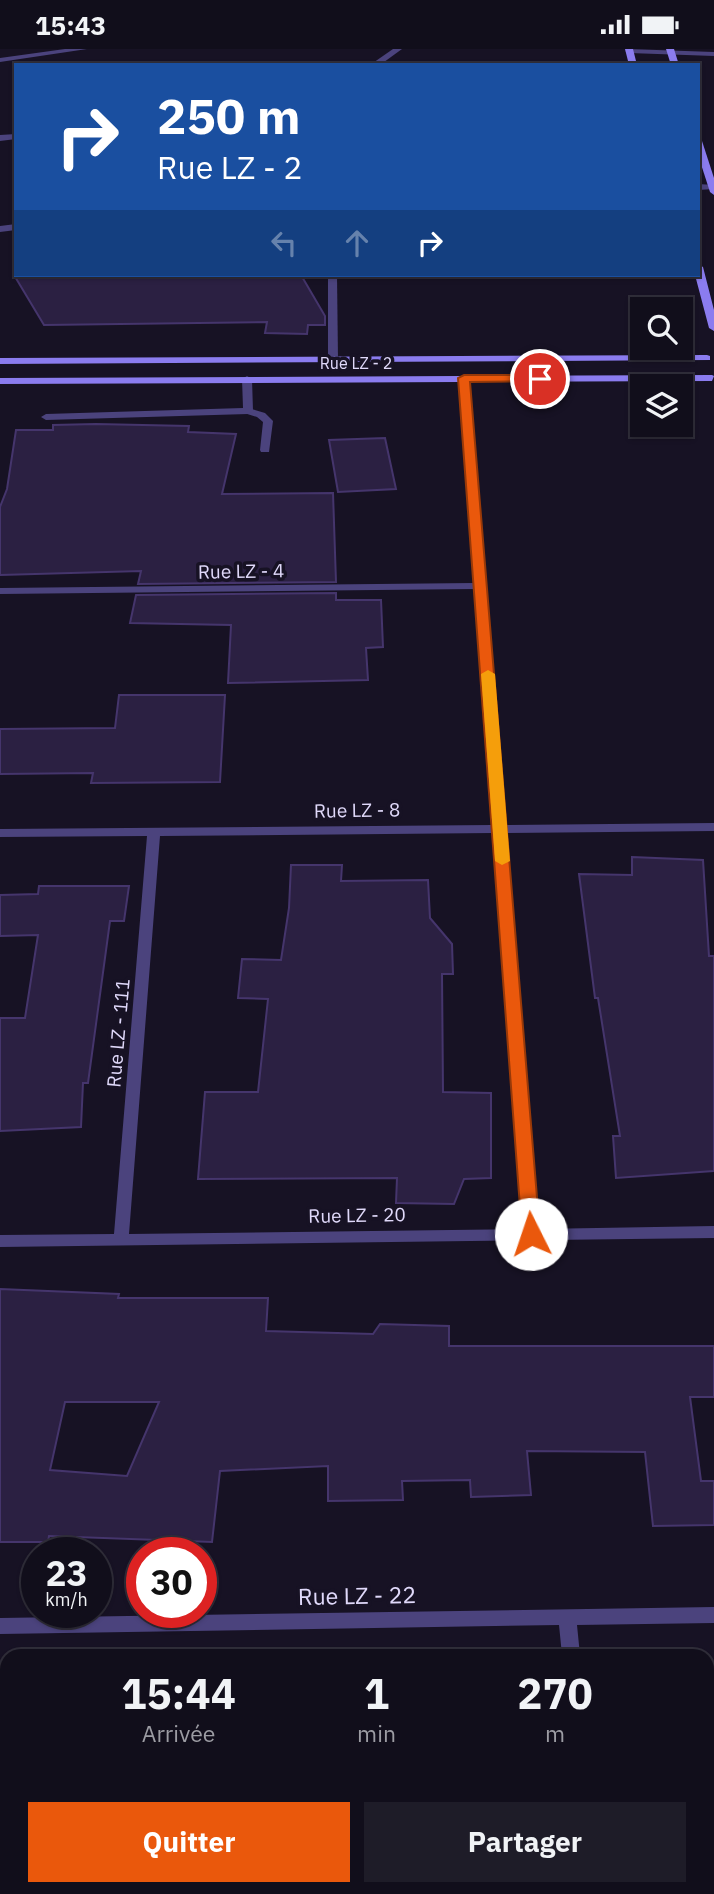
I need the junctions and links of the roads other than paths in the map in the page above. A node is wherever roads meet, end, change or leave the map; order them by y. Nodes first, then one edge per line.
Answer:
1 (83, 49) edge
2 (398, 49) edge
3 (629, 50) edge
4 (671, 52) edge
5 (714, 54) edge
6 (3, 59) edge
7 (377, 63) edge
8 (700, 148) edge
9 (713, 190) edge
10 (700, 275) edge
11 (332, 277) edge
12 (714, 328) edge
13 (711, 356) edge
14 (333, 360) junction
15 (0, 361) edge
16 (464, 378) junction
17 (713, 378) edge
18 (247, 379) junction
19 (0, 381) edge
20 (248, 411) junction
21 (46, 417) dead end
22 (265, 450) dead end
23 (482, 586) junction
24 (0, 591) edge
25 (714, 827) edge
26 (500, 828) junction
27 (154, 831) junction
28 (0, 833) edge
29 (714, 1232) edge
30 (531, 1234) junction
31 (121, 1239) junction
32 (0, 1241) edge
33 (714, 1615) edge
34 (567, 1616) junction
35 (0, 1626) edge
36 (570, 1649) edge

1 - 6 street
2 - 7 street
3 - 4 street
4 - 5 street
8 - 9 main road
10 - 12 main road
11 - 14 street
13 - 14 main road, Rue LZ - 2
13 - 17 main road
14 - 15 main road, Rue LZ - 2
16 - 17 main road, Rue LZ - 2
16 - 18 main road, Rue LZ - 2
16 - 23 street
18 - 19 main road, Rue LZ - 2
18 - 20 street
20 - 21 street
20 - 22 street
23 - 24 street, Rue LZ - 4
23 - 26 street
25 - 26 street, Rue LZ - 8
26 - 27 street, Rue LZ - 8
26 - 30 street
27 - 28 street, Rue LZ - 8
27 - 31 street, Rue LZ - 111
29 - 30 street, Rue LZ - 20
30 - 31 street, Rue LZ - 20
31 - 32 street, Rue LZ - 20
33 - 34 street, Rue LZ - 22
34 - 35 street, Rue LZ - 22
34 - 36 street

